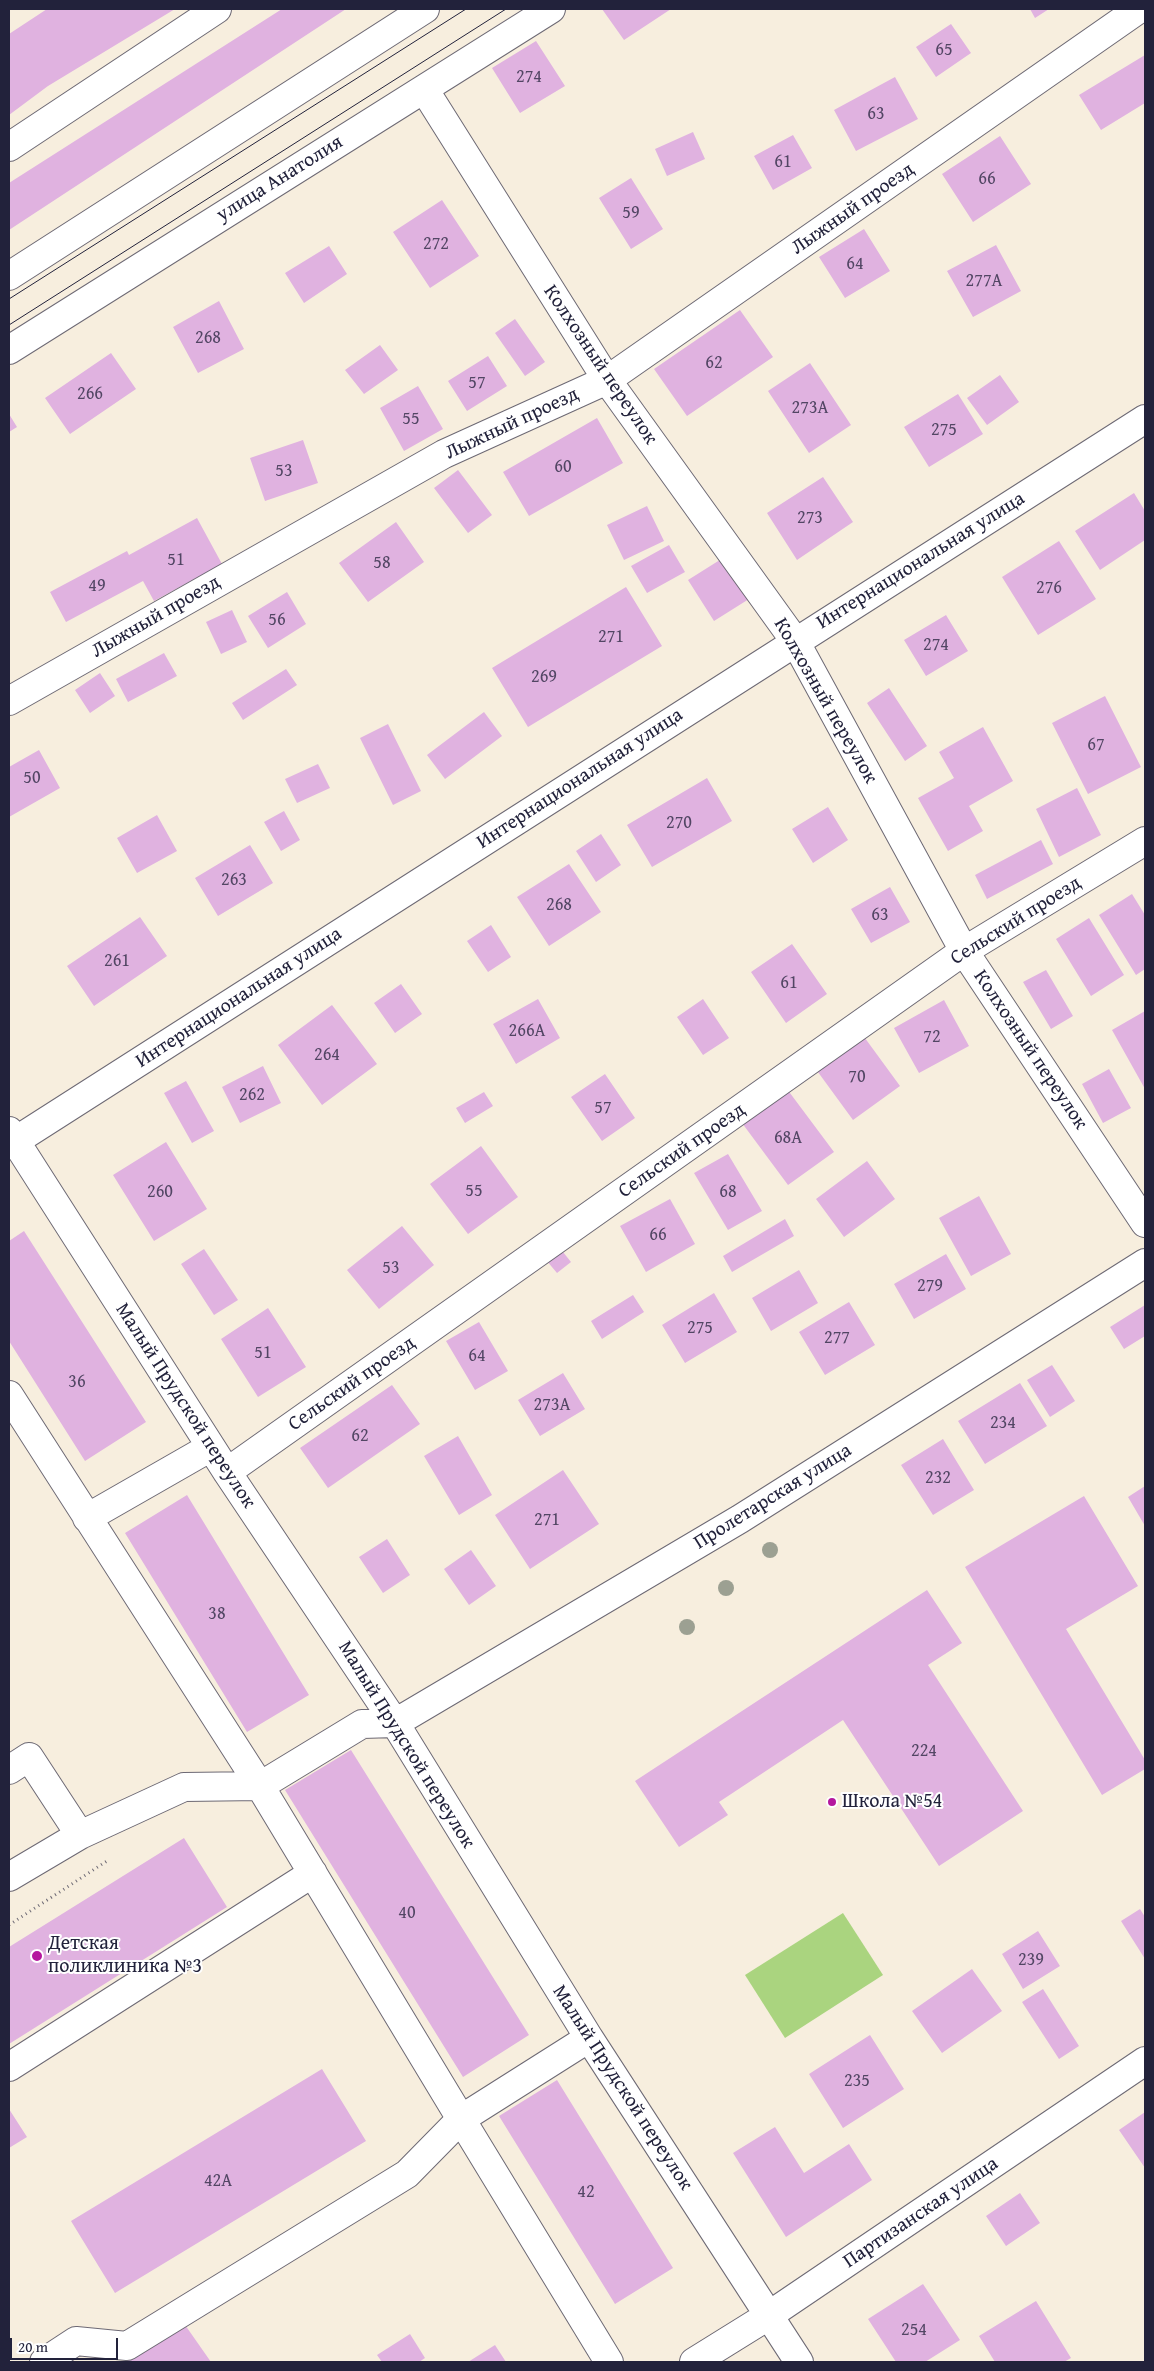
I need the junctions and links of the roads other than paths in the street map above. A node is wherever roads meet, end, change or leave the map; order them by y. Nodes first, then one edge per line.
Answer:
1 (217, 9) edge
2 (425, 9) edge
3 (551, 9) edge
4 (1139, 9) edge
5 (424, 89) junction
6 (9, 147) edge
7 (9, 276) edge
8 (9, 350) edge
9 (607, 380) junction
10 (1145, 419) edge
11 (795, 641) junction
12 (9, 701) edge
13 (1145, 841) edge
14 (964, 951) junction
15 (11, 1139) edge
16 (1145, 1223) edge
17 (1145, 1263) edge
18 (9, 1395) edge
19 (211, 1446) junction
20 (227, 1472) junction
21 (87, 1518) junction
22 (395, 1723) junction
23 (9, 1770) edge
24 (260, 1786) junction
25 (80, 1835) junction
26 (313, 1873) junction
27 (9, 1877) edge
28 (589, 2038) junction
29 (1145, 2061) edge
30 (9, 2067) edge
31 (461, 2118) junction
32 (768, 2316) junction
33 (44, 2362) edge
34 (608, 2362) edge
35 (694, 2362) edge
36 (798, 2362) edge

1 - 6 street
2 - 7 street
3 - 5 street, улица Анатолия
4 - 9 street, Лыжный проезд
5 - 8 street, улица Анатолия
5 - 9 street, Колхозный переулок
9 - 11 street, Колхозный переулок
9 - 12 street, Лыжный проезд
10 - 11 street, Интернациональная улица
11 - 14 street, Колхозный переулок
11 - 15 street, Интернациональная улица
13 - 14 street, Сельский проезд
14 - 16 street, Колхозный переулок
14 - 20 street, Сельский проезд
15 - 19 street, Малый Прудской переулок
17 - 22 street, Пролетарская улица
18 - 21 street
19 - 20 street, Малый Прудской переулок
19 - 21 street
20 - 22 street, Малый Прудской переулок
21 - 24 street
22 - 24 street
22 - 28 street, Малый Прудской переулок
23 - 25 street
24 - 25 street
24 - 26 street
25 - 27 street
26 - 30 street
26 - 31 street
28 - 31 street
28 - 32 street, Малый Прудской переулок
29 - 32 street, Партизанская улица
31 - 33 street
31 - 34 street
32 - 35 street, Партизанская улица
32 - 36 street, Малый Прудской переулок

